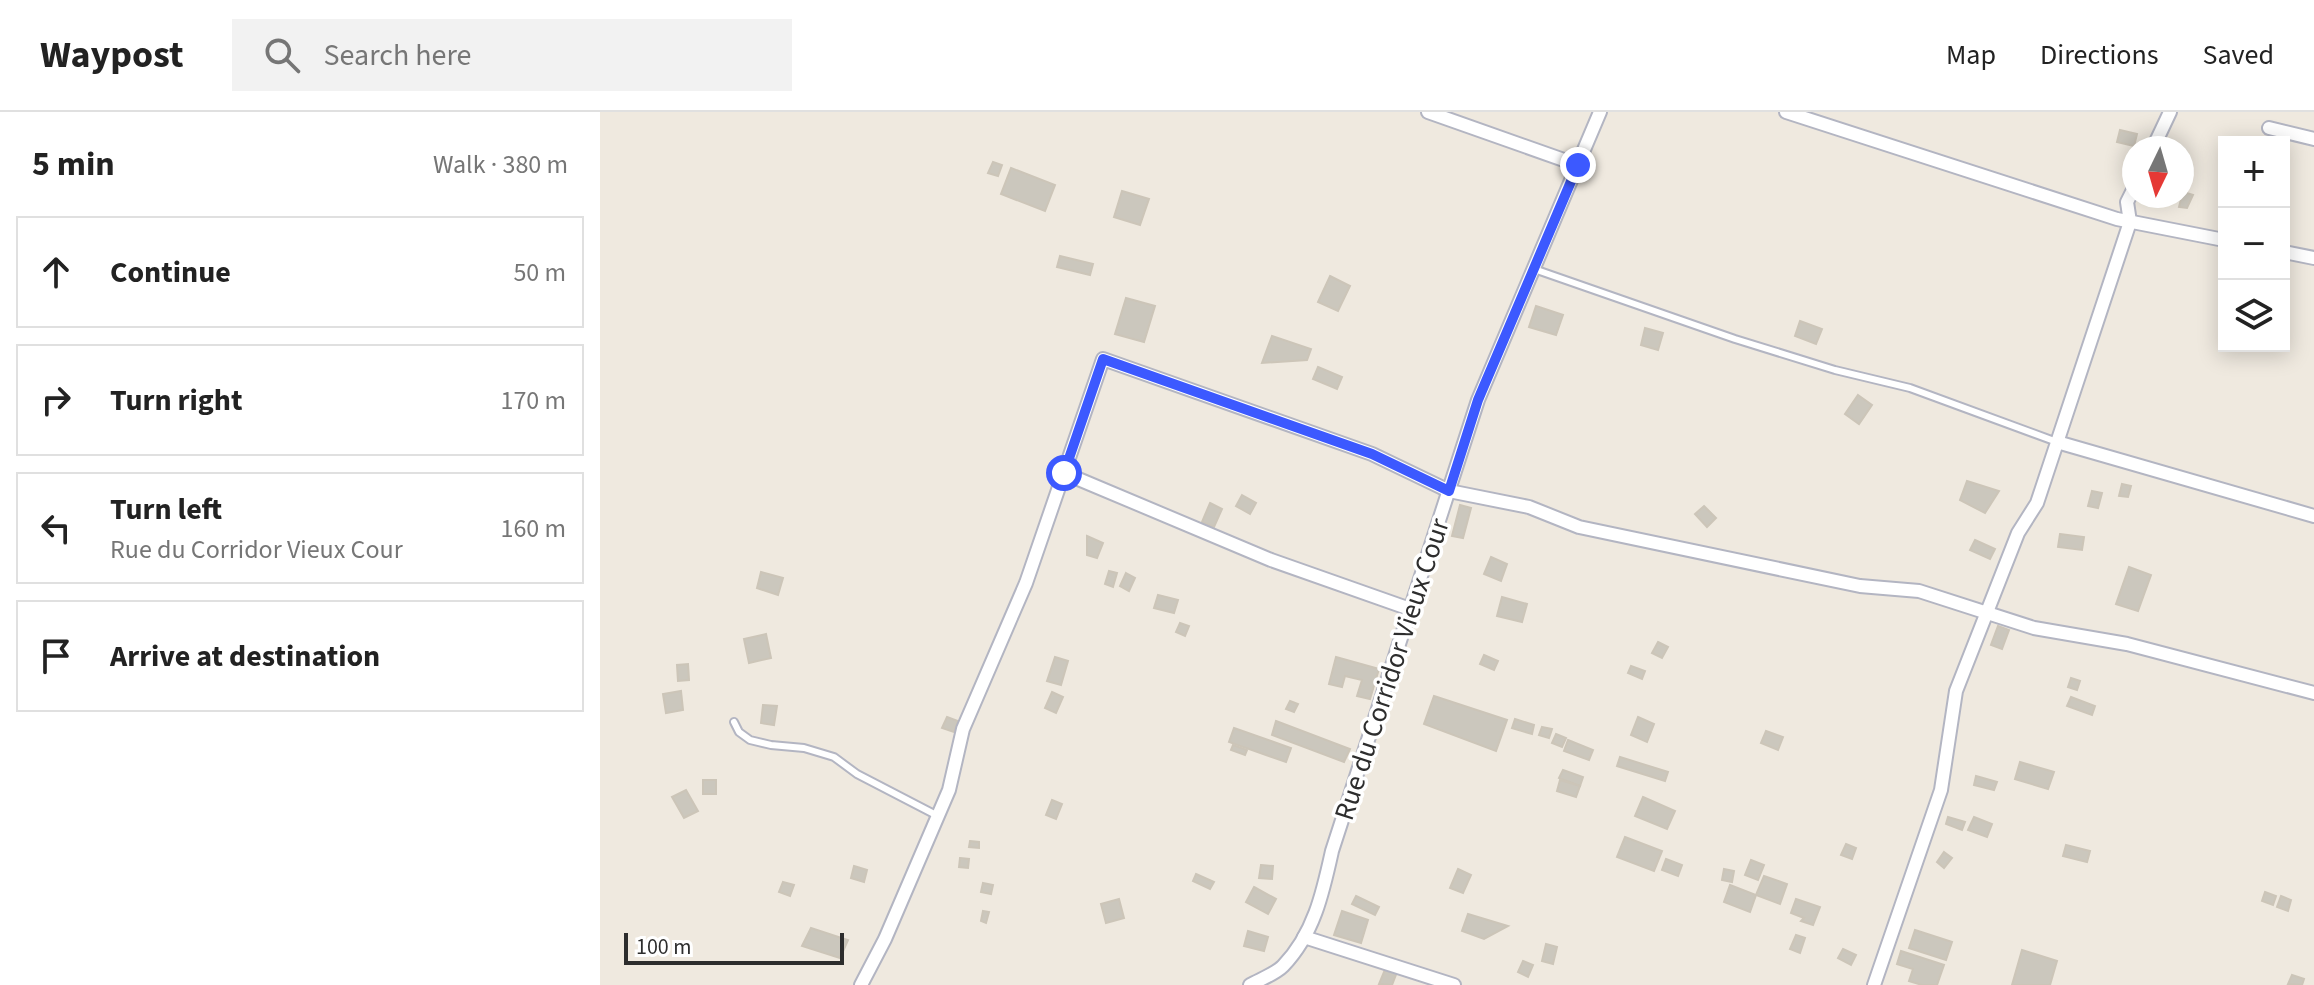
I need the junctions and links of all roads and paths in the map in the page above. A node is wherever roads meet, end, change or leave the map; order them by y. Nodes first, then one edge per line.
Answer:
1 (1428, 112) edge
2 (1600, 112) edge
3 (1786, 112) edge
4 (2170, 112) edge
5 (2269, 128) dead end
6 (2159, 136) edge
7 (2314, 139) edge
8 (1578, 165) junction
9 (2128, 208) edge
10 (2130, 222) junction
11 (2218, 239) edge
12 (2290, 253) edge
13 (2314, 258) edge
14 (1534, 269) junction
15 (2057, 442) junction
16 (1064, 473) junction
17 (1449, 491) junction
18 (2314, 516) edge
19 (1410, 609) junction
20 (1986, 612) junction
21 (2314, 693) edge
22 (734, 722) dead end
23 (938, 816) junction
24 (1304, 937) junction
25 (861, 985) edge
26 (1250, 985) edge
27 (1454, 985) edge
28 (1874, 985) edge

1 - 8 street
2 - 8 street, Rue du Corridor Vieux Cour
3 - 10 street
4 - 6 street
5 - 7 street
8 - 14 street, Rue du Corridor Vieux Cour
9 - 10 street
10 - 11 street
10 - 15 street
12 - 13 street
14 - 15 lane
14 - 17 street, Rue du Corridor Vieux Cour
15 - 18 street
15 - 20 street
16 - 17 street
16 - 19 street
16 - 23 street
17 - 19 street, Rue du Corridor Vieux Cour
17 - 20 street
19 - 24 street, Rue du Corridor Vieux Cour
20 - 21 street
20 - 28 street
22 - 23 lane
23 - 25 street
24 - 26 street, Rue du Corridor Vieux Cour
24 - 27 street

